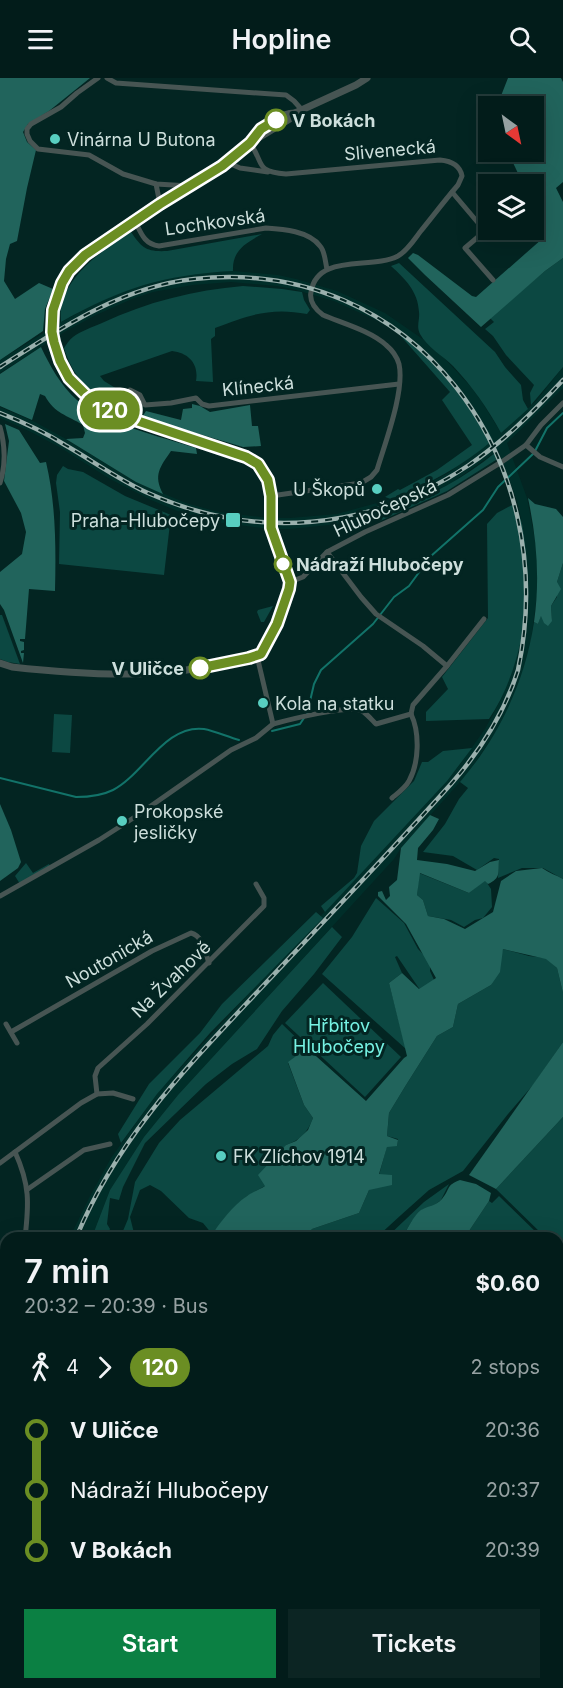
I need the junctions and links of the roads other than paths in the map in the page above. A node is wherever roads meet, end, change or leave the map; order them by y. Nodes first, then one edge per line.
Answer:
1 (98, 78) edge
2 (107, 78) edge
3 (367, 78) edge
4 (299, 112) junction
5 (250, 143) junction
6 (226, 162) junction
7 (272, 173) junction
8 (156, 184) junction
9 (190, 186) junction
10 (452, 192) junction
11 (160, 204) junction
12 (478, 219) edge
13 (135, 221) junction
14 (478, 237) edge
15 (327, 269) junction
16 (493, 279) dead end
17 (399, 384) junction
18 (130, 390) dead end
19 (563, 403) edge
20 (0, 427) edge
21 (526, 445) junction
22 (563, 467) edge
23 (0, 483) edge
24 (271, 496) junction
25 (327, 552) junction
26 (290, 582) junction
27 (484, 619) dead end
28 (257, 656) junction
29 (0, 663) edge
30 (447, 666) junction
31 (411, 714) junction
32 (273, 724) junction
33 (392, 798) dead end
34 (256, 884) dead end
35 (0, 896) edge
36 (209, 963) junction
37 (6, 1024) dead end
38 (11, 1032) junction
39 (17, 1043) dead end
40 (97, 1094) junction
41 (133, 1100) dead end
42 (110, 1144) dead end
43 (15, 1152) junction
44 (0, 1162) edge
45 (28, 1189) junction
46 (25, 1232) edge

1 - 8 street
2 - 4 street
3 - 4 street
4 - 5 street
5 - 6 street
5 - 7 street
6 - 7 street
6 - 9 street
7 - 10 street, Slivenecká
8 - 9 street
8 - 11 street
9 - 11 street
10 - 12 street
10 - 15 street, Slivenecká
11 - 13 street
13 - 15 street, Lochkovská
13 - 24 street
14 - 16 street
15 - 17 street
17 - 18 street, Klínecká
17 - 24 street
19 - 21 street, Hlubočepská
20 - 23 street
21 - 22 street
21 - 25 street, Hlubočepská
24 - 26 street
25 - 26 street, Hlubočepská
25 - 30 street
26 - 28 street
27 - 30 street
28 - 29 street
28 - 32 street
30 - 31 street
31 - 32 street
31 - 33 street
32 - 35 street
34 - 36 street, Na Žvahově
36 - 38 street, Noutonická
36 - 40 street, Na Žvahově
37 - 38 street
38 - 39 street
40 - 41 street
40 - 43 street
42 - 45 street
43 - 44 street
43 - 45 street
45 - 46 street

